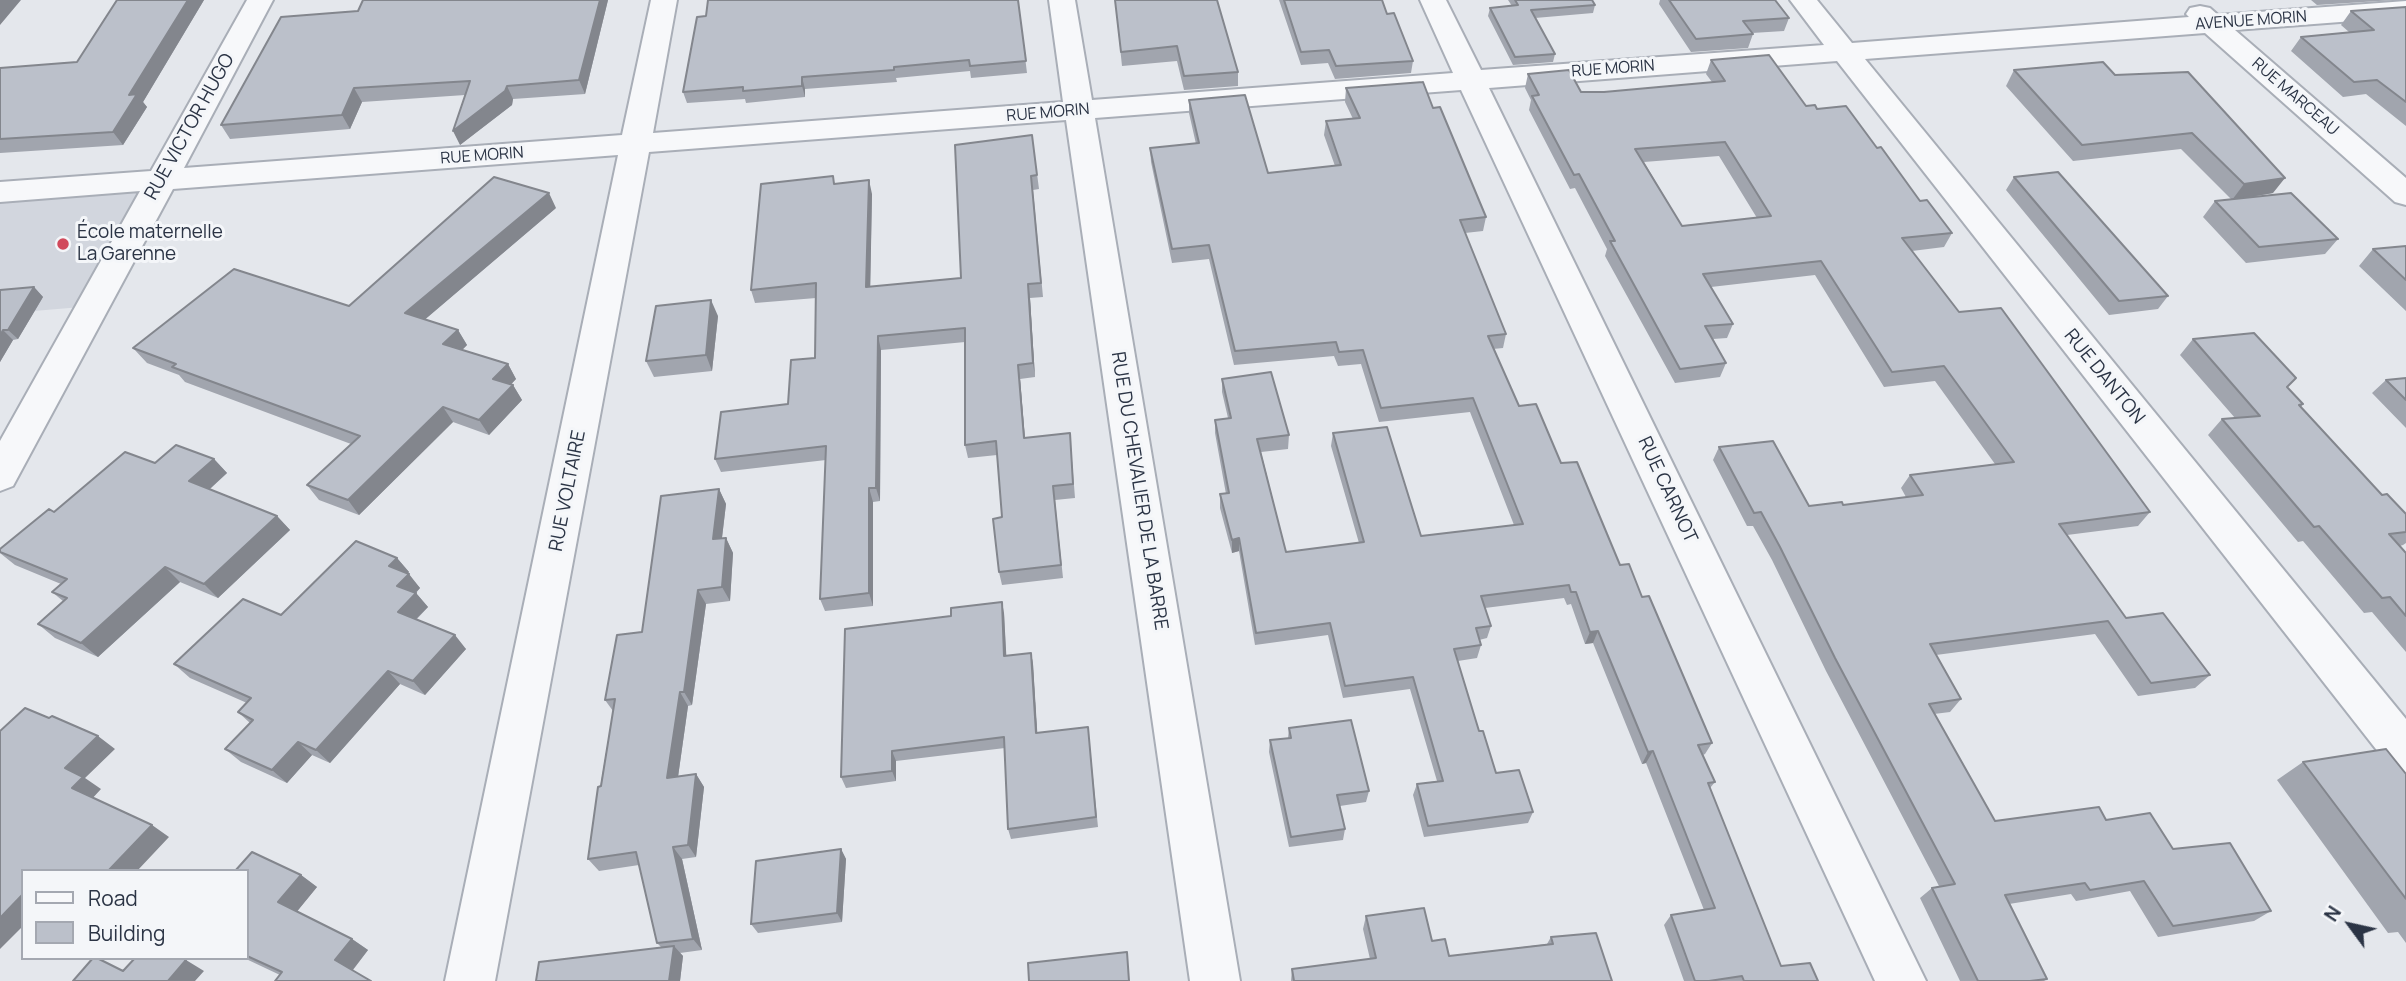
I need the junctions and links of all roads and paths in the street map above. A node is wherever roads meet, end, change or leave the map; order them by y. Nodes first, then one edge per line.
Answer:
1 (260, 0) edge
2 (664, 0) edge
3 (1062, 0) edge
4 (1433, 0) edge
5 (1803, 0) edge
6 (2184, 0) edge
7 (2406, 9) edge
8 (2211, 24) junction
9 (2095, 33) joint
10 (1844, 51) junction
11 (1471, 79) junction
12 (1080, 110) junction
13 (636, 145) junction
14 (162, 179) junction
15 (0, 191) edge
16 (2406, 195) edge
17 (0, 476) edge
18 (2406, 753) edge
19 (470, 981) edge
20 (1215, 981) edge
21 (1901, 981) edge

1 - 14 street, RUE VICTOR HUGO
2 - 13 street, RUE VOLTAIRE
3 - 12 street, RUE DU CHEVALIER DE LA BARRE
4 - 11 street, RUE CARNOT
5 - 10 street, RUE DANTON
6 - 8 street, RUE MARCEAU
7 - 8 street, AVENUE MORIN
8 - 9 street, AVENUE MORIN
8 - 16 street, RUE MARCEAU
9 - 10 street, RUE MORIN
10 - 11 street, RUE MORIN
10 - 18 street, RUE DANTON
11 - 12 street, RUE MORIN
11 - 21 street, RUE CARNOT
12 - 13 street, RUE MORIN
12 - 20 street, RUE DU CHEVALIER DE LA BARRE
13 - 14 street, RUE MORIN
13 - 19 street, RUE VOLTAIRE
14 - 15 street, RUE MORIN
14 - 17 street, RUE VICTOR HUGO

